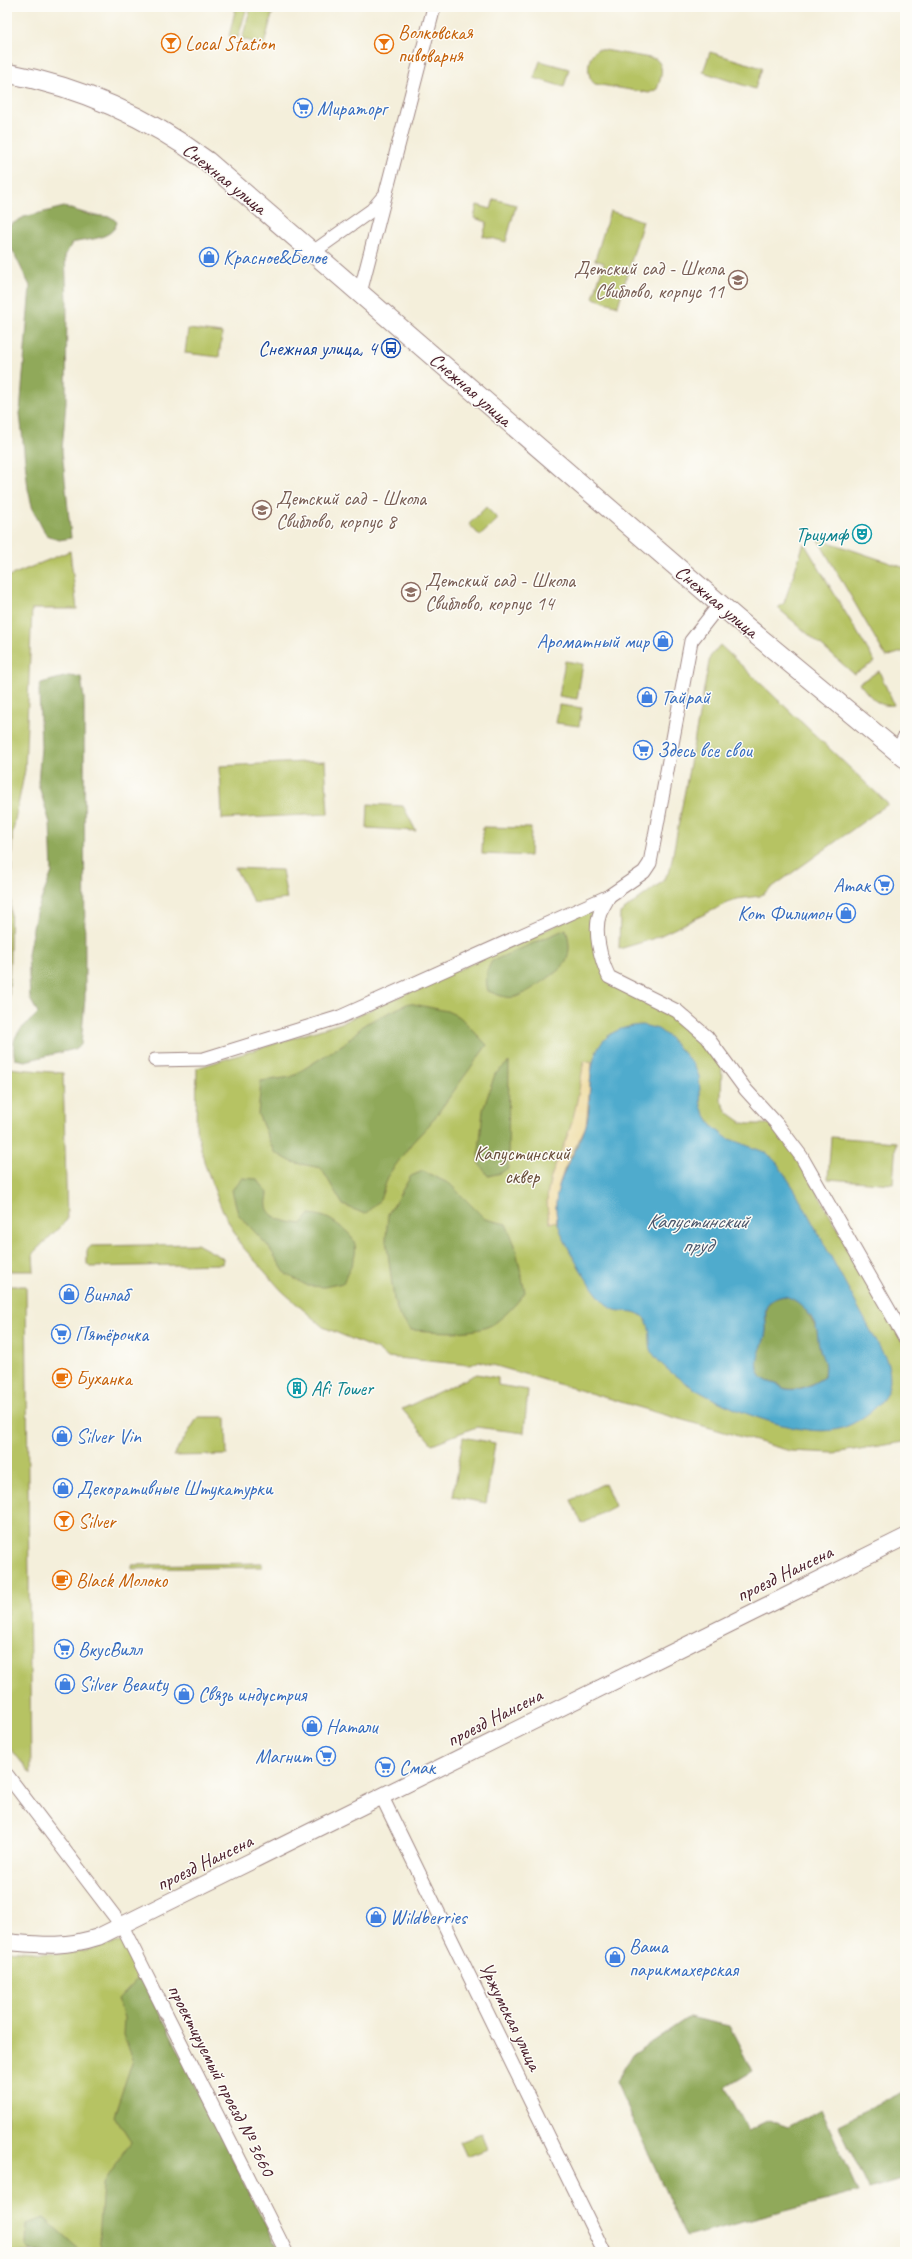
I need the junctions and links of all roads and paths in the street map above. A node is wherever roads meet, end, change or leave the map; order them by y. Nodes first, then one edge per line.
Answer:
1 (434, 7) edge
2 (7, 73) edge
3 (385, 194) junction
4 (313, 252) junction
5 (360, 293) junction
6 (720, 604) junction
7 (902, 748) edge
8 (609, 896) junction
9 (155, 1060) dead end
10 (905, 1338) edge
11 (905, 1537) edge
12 (7, 1775) edge
13 (382, 1797) junction
14 (122, 1926) junction
15 (7, 1942) edge
16 (286, 2252) edge
17 (604, 2252) edge

1 - 3 street
2 - 4 main road, Снежная улица
3 - 4 street
3 - 5 street
4 - 5 main road, Снежная улица
5 - 6 main road, Снежная улица
6 - 7 main road, Снежная улица
6 - 8 street
8 - 9 street
8 - 10 street
11 - 13 street, проезд Нансена
12 - 14 street, проектируемый проезд № 3660
13 - 14 street, проезд Нансена
13 - 17 street, Уржумская улица
14 - 15 street, проезд Нансена
14 - 16 street, проектируемый проезд № 3660

